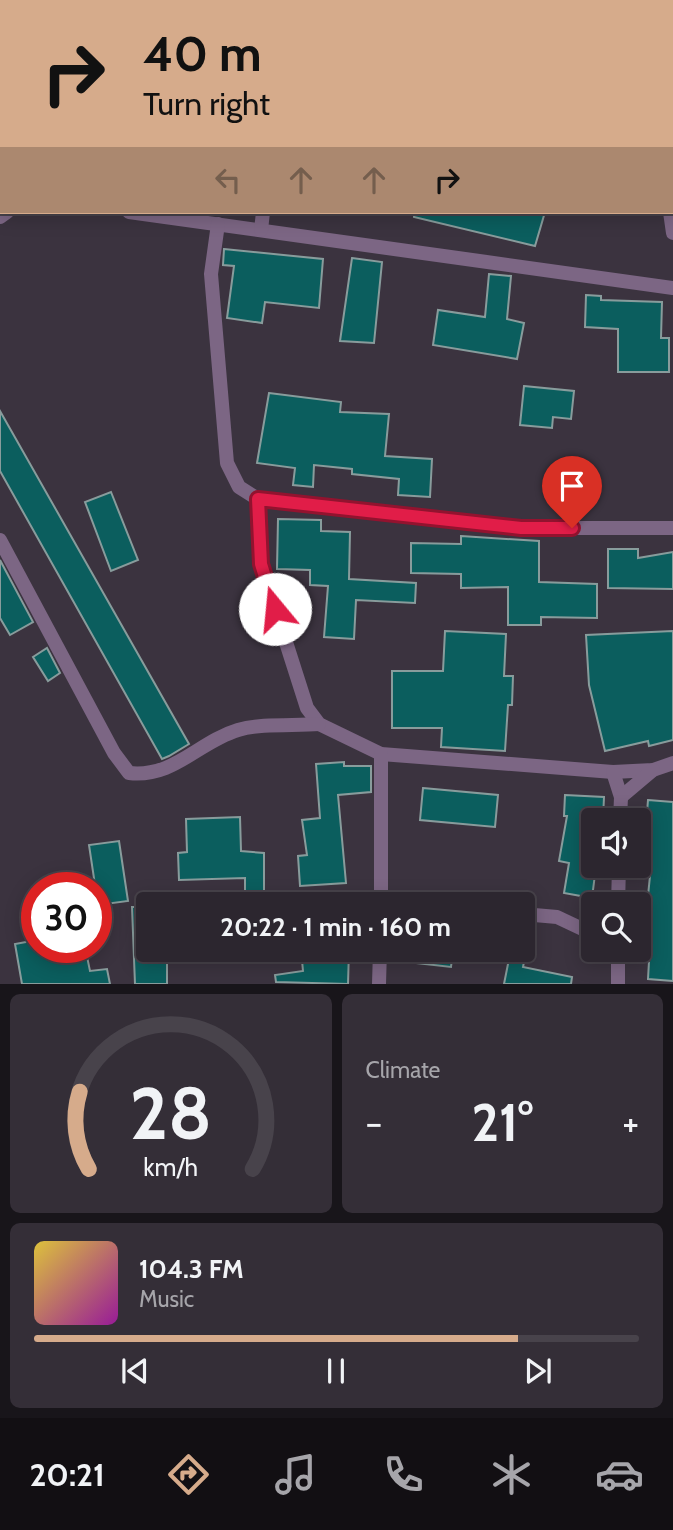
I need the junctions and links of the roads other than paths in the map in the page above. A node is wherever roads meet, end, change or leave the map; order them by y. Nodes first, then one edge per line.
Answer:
1 (144, 214) edge
2 (263, 214) edge
3 (670, 214) edge
4 (218, 224) junction
5 (261, 230) junction
6 (673, 233) edge
7 (673, 288) edge
8 (258, 499) junction
9 (673, 528) edge
10 (0, 540) edge
11 (319, 724) junction
12 (381, 754) junction
13 (673, 763) edge
14 (653, 769) junction
15 (612, 772) junction
16 (621, 797) junction
17 (621, 808) edge
18 (381, 892) edge
19 (535, 915) edge
20 (581, 928) edge
21 (380, 962) edge
22 (618, 962) edge
23 (379, 984) edge
24 (618, 984) edge

1 - 4 street
2 - 5 street
3 - 6 street
4 - 5 street
4 - 8 street
5 - 7 street
8 - 9 street
8 - 11 street
10 - 11 street
11 - 12 street
12 - 15 street
12 - 18 street
13 - 14 street
14 - 15 street
14 - 16 street
15 - 16 street
16 - 17 street
19 - 20 street
21 - 23 street
22 - 24 street

